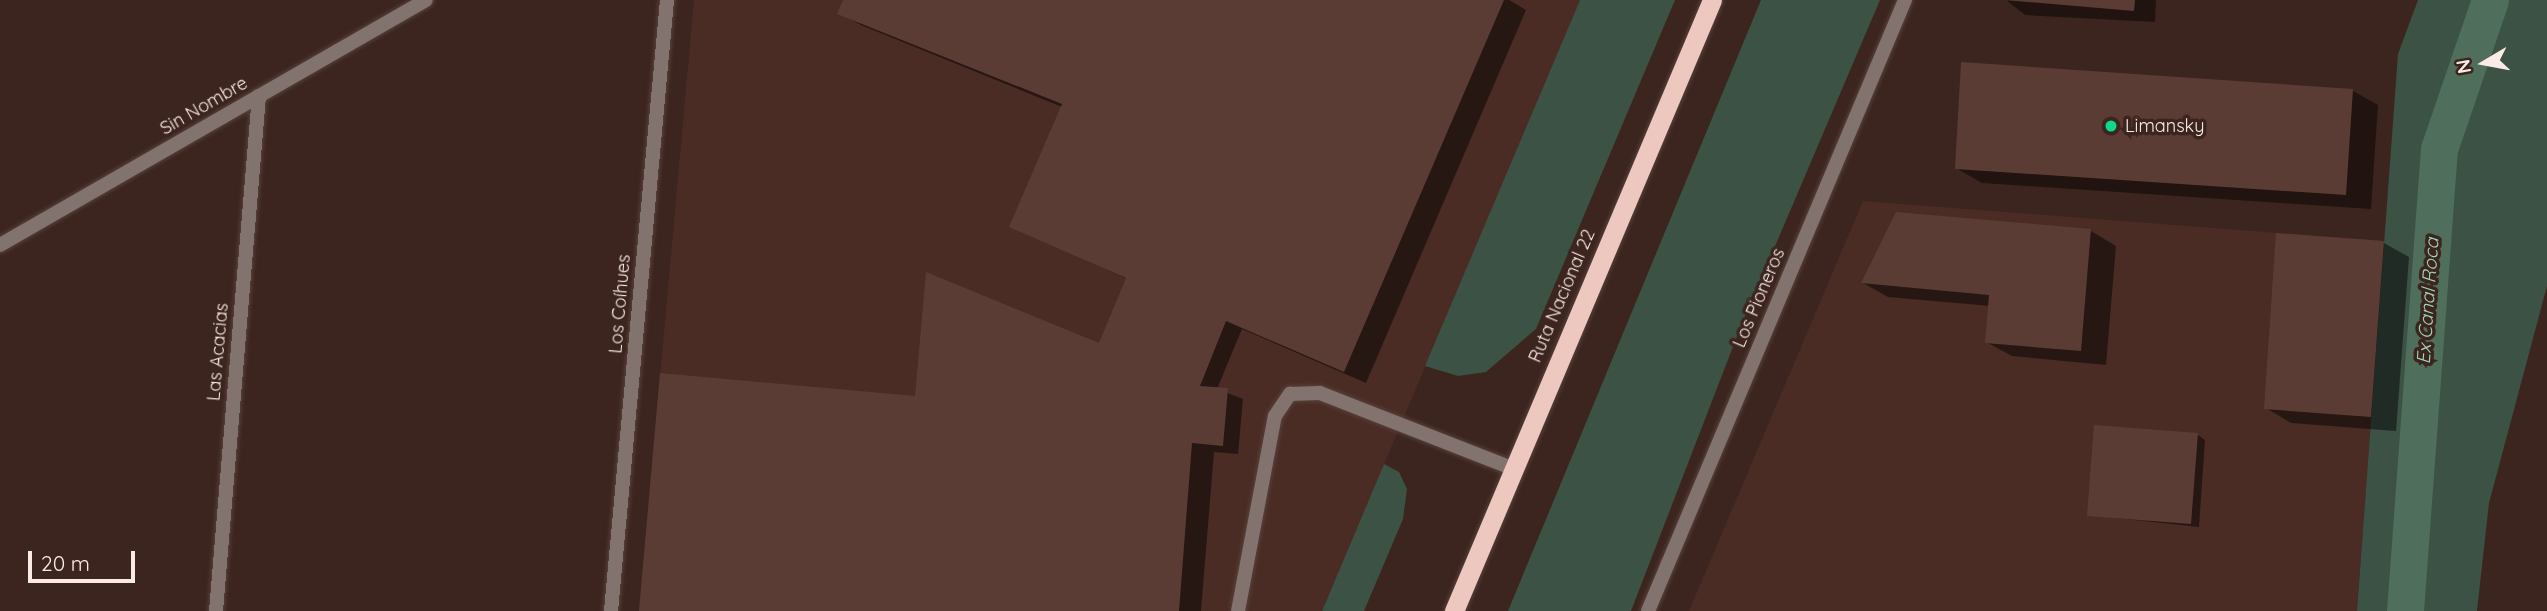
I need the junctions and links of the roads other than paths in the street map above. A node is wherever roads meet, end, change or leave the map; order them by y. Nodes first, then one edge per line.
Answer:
1 (426, 0) edge
2 (667, 0) edge
3 (1712, 0) edge
4 (1905, 0) edge
5 (259, 96) junction
6 (0, 246) edge
7 (1511, 468) junction
8 (216, 611) edge
9 (611, 611) edge
10 (1238, 611) edge
11 (1454, 611) edge
12 (1648, 611) edge

1 - 5 street, Sin Nombre
2 - 9 street, Los Coíhues
3 - 7 highway, Ruta Nacional 22
4 - 12 street, Los Pioneros
5 - 6 street, Sin Nombre
5 - 8 street, Las Acacias
7 - 10 street
7 - 11 highway, Ruta Nacional 22

